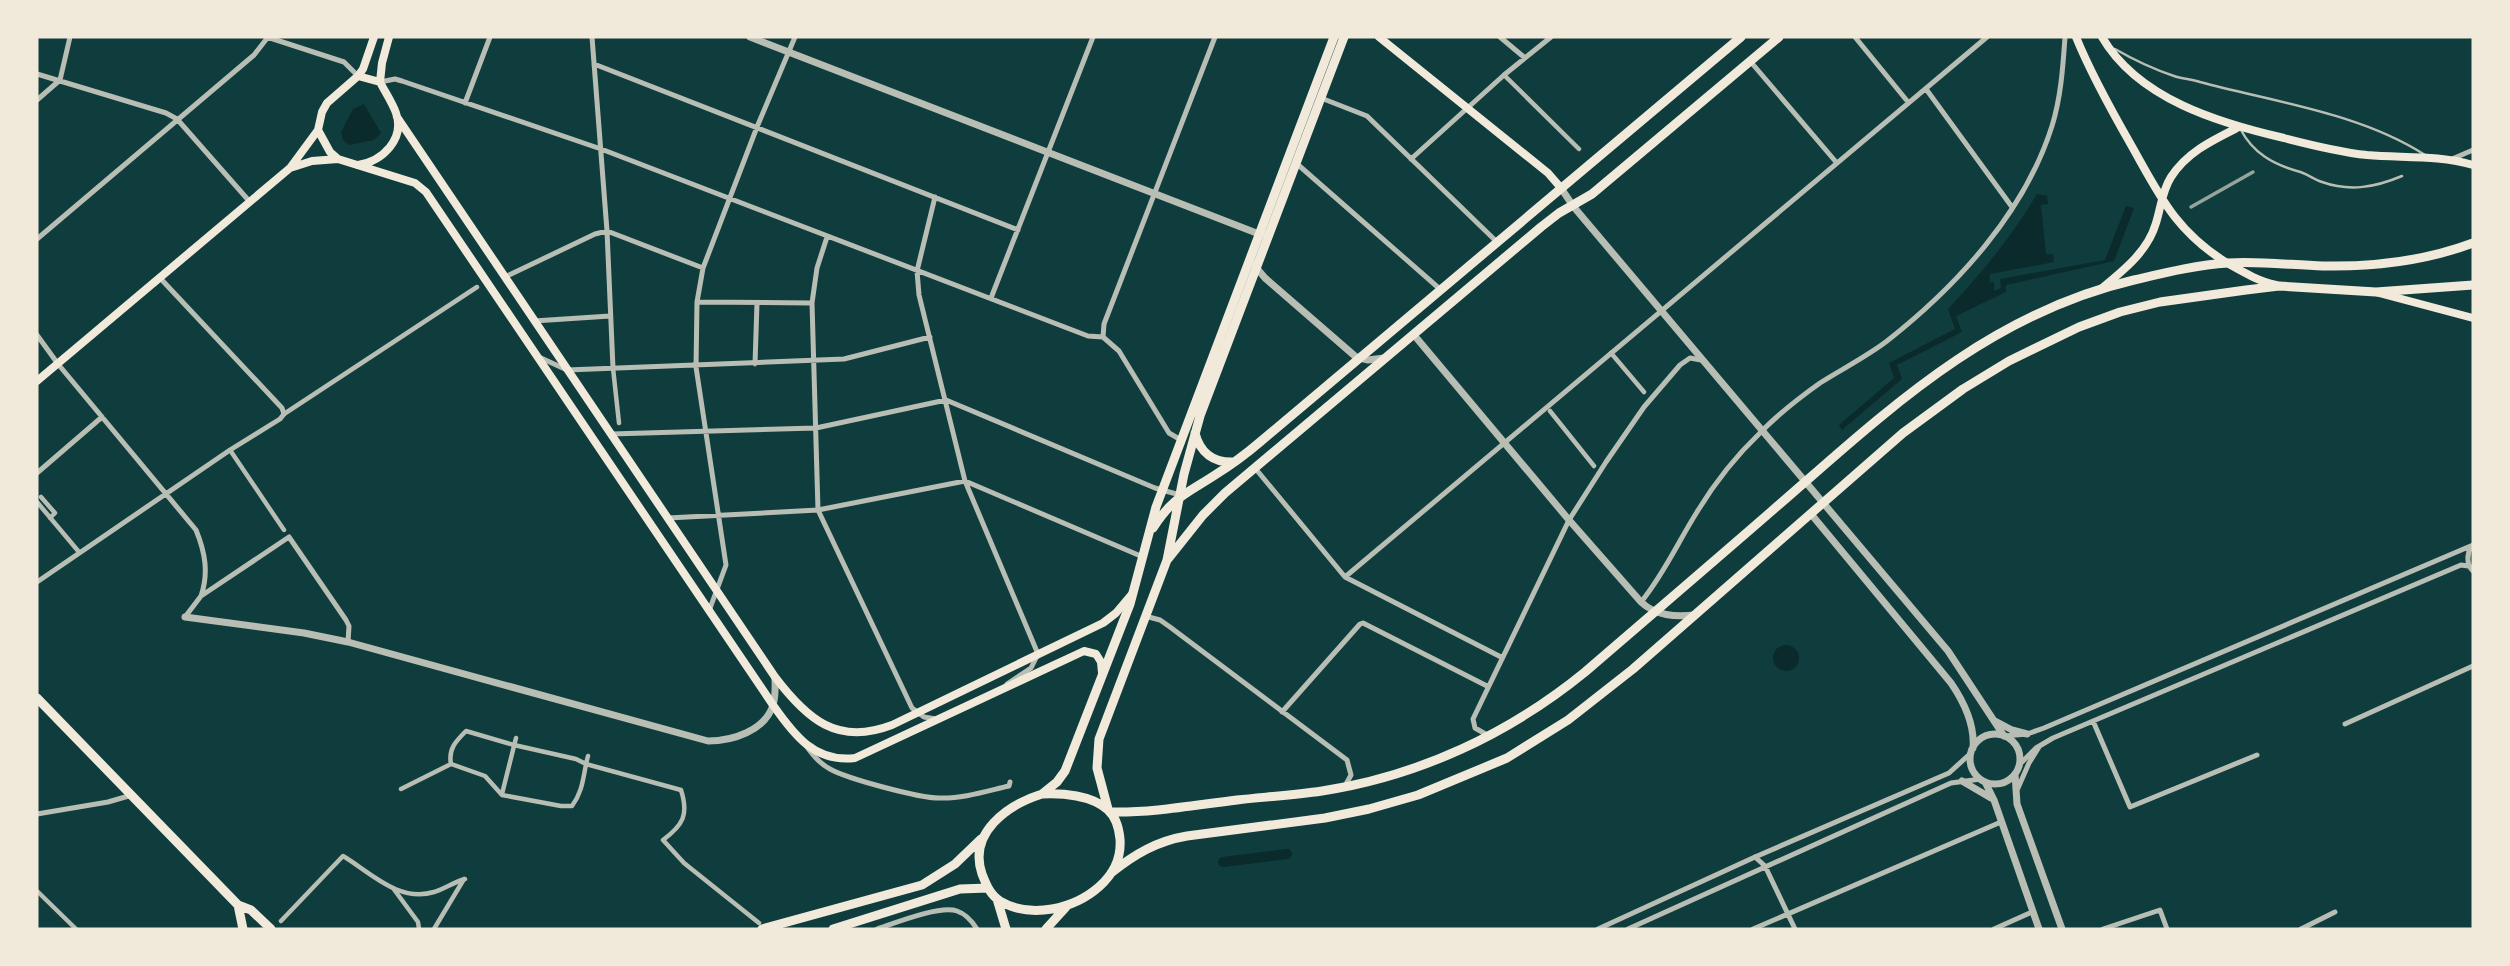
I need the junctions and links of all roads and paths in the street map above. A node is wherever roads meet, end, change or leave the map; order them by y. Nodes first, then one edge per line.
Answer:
1 (70, 37) edge
2 (268, 37) edge
3 (374, 37) edge
4 (389, 37) edge
5 (490, 37) edge
6 (592, 37) edge
7 (750, 37) edge
8 (795, 37) edge
9 (1085, 37) edge
10 (1215, 37) edge
11 (1334, 37) edge
12 (1344, 37) edge
13 (1379, 37) edge
14 (1500, 37) edge
15 (1551, 37) edge
16 (1741, 37) edge
17 (1779, 37) edge
18 (1855, 37) edge
19 (1987, 37) edge
20 (2064, 37) edge
21 (2076, 37) edge
22 (2102, 37) edge
23 (1093, 38) edge
24 (2108, 45) junction
25 (789, 52) junction
26 (1525, 58) junction
27 (1750, 61) junction
28 (594, 64) junction
29 (37, 74) edge
30 (1504, 75) junction
31 (358, 76) junction
32 (60, 80) junction
33 (380, 82) junction
34 (1926, 89) junction
35 (1321, 98) junction
36 (37, 100) edge
37 (1908, 102) junction
38 (465, 103) junction
39 (1466, 108) junction
40 (397, 117) junction
41 (177, 119) junction
42 (757, 127) junction
43 (2239, 127) junction
44 (318, 130) junction
45 (601, 149) junction
46 (1579, 149) dead end
47 (2473, 150) edge
48 (1048, 152) junction
49 (2431, 158) junction
50 (338, 159) junction
51 (1411, 159) junction
52 (2452, 159) junction
53 (1836, 162) junction
54 (1296, 163) junction
55 (358, 165) junction
56 (2473, 165) edge
57 (290, 168) junction
58 (2402, 176) dead end
59 (1561, 188) junction
60 (1154, 194) junction
61 (935, 197) junction
62 (729, 198) junction
63 (2162, 199) junction
64 (250, 202) junction
65 (1573, 206) junction
66 (2012, 207) junction
67 (1018, 230) junction
68 (1270, 230) junction
69 (607, 231) junction
70 (1259, 234) junction
71 (827, 237) junction
72 (37, 239) edge
73 (1498, 243) junction
74 (2469, 245) edge
75 (1250, 258) junction
76 (2227, 263) junction
77 (703, 268) junction
78 (1256, 270) junction
79 (917, 271) junction
80 (160, 278) junction
81 (505, 278) junction
82 (2279, 286) junction
83 (2470, 286) edge
84 (477, 287) dead end
85 (2101, 289) junction
86 (1441, 290) junction
87 (2376, 292) junction
88 (992, 298) junction
89 (697, 302) junction
90 (757, 303) junction
91 (812, 303) junction
92 (1661, 311) junction
93 (610, 316) junction
94 (2473, 318) edge
95 (534, 321) junction
96 (37, 335) edge
97 (1414, 335) junction
98 (930, 337) junction
99 (1103, 337) junction
100 (1611, 353) junction
101 (538, 356) junction
102 (1388, 357) junction
103 (1360, 359) junction
104 (813, 360) junction
105 (1701, 360) junction
106 (58, 364) junction
107 (755, 364) junction
108 (696, 367) junction
109 (613, 368) junction
110 (567, 370) junction
111 (37, 382) edge
112 (1644, 392) dead end
113 (946, 400) junction
114 (1550, 411) dead end
115 (284, 414) junction
116 (102, 417) junction
117 (619, 423) dead end
118 (816, 428) junction
119 (705, 430) junction
120 (1761, 431) junction
121 (1195, 432) junction
122 (611, 435) junction
123 (1181, 440) junction
124 (1504, 443) junction
125 (230, 450) junction
126 (1234, 462) junction
127 (1594, 466) dead end
128 (1255, 468) junction
129 (37, 473) edge
130 (965, 481) junction
131 (1804, 482) junction
132 (1162, 491) junction
133 (166, 493) junction
134 (1180, 495) junction
135 (38, 498) edge
136 (1823, 503) junction
137 (818, 510) junction
138 (1811, 514) junction
139 (719, 515) junction
140 (668, 518) junction
141 (1569, 520) junction
142 (284, 530) joint
143 (1150, 532) junction
144 (289, 537) junction
145 (2472, 545) edge
146 (79, 552) junction
147 (1144, 557) junction
148 (1167, 560) junction
149 (2468, 566) junction
150 (2473, 571) edge
151 (1345, 577) junction
152 (37, 582) edge
153 (718, 591) junction
154 (1134, 592) junction
155 (201, 596) junction
156 (1641, 602) junction
157 (709, 611) junction
158 (1654, 612) junction
159 (1695, 615) junction
160 (1145, 616) junction
161 (186, 617) joint
162 (348, 642) junction
163 (1038, 654) junction
164 (1501, 657) junction
165 (2473, 666) edge
166 (775, 677) junction
167 (1101, 681) junction
168 (1487, 686) junction
169 (1002, 689) junction
170 (37, 698) edge
171 (773, 705) junction
172 (1282, 712) junction
173 (916, 713) junction
174 (938, 719) junction
175 (1991, 719) junction
176 (2093, 721) junction
177 (2345, 724) dead end
178 (2026, 734) junction
179 (2004, 736) junction
180 (1489, 737) junction
181 (516, 738) dead end
182 (2042, 744) junction
183 (514, 745) junction
184 (807, 746) junction
185 (1972, 751) junction
186 (588, 755) dead end
187 (2257, 755) dead end
188 (839, 759) junction
189 (451, 764) junction
190 (586, 764) junction
191 (2020, 764) junction
192 (838, 773) junction
193 (2015, 774) junction
194 (1983, 780) junction
195 (1962, 781) junction
196 (1010, 782) dead end
197 (1345, 786) junction
198 (401, 789) dead end
199 (1042, 794) junction
200 (2016, 794) junction
201 (132, 795) junction
202 (502, 795) junction
203 (1994, 800) junction
204 (1109, 811) junction
205 (37, 814) edge
206 (2001, 822) junction
207 (982, 837) junction
208 (1755, 857) junction
209 (1765, 866) junction
210 (1111, 873) junction
211 (393, 887) junction
212 (988, 888) junction
213 (37, 891) edge
214 (997, 899) junction
215 (239, 905) junction
216 (1066, 906) junction
217 (2032, 912) junction
218 (2335, 912) dead end
219 (1787, 913) junction
220 (281, 922) dead end
221 (761, 926) edge
222 (1611, 927) edge
223 (76, 929) edge
224 (243, 929) edge
225 (271, 929) edge
226 (419, 929) edge
227 (434, 929) edge
228 (833, 929) edge
229 (877, 929) edge
230 (977, 929) edge
231 (1006, 929) edge
232 (1046, 929) edge
233 (1598, 929) edge
234 (1629, 929) edge
235 (1753, 929) edge
236 (1795, 929) edge
237 (1994, 929) edge
238 (2039, 929) edge
239 (2062, 929) edge
240 (2103, 929) edge
241 (2167, 929) edge
242 (2301, 929) edge

1 - 32 street
2 - 31 street
2 - 41 street
3 - 31 main road
4 - 33 main road
5 - 38 street
6 - 28 street
7 - 25 street
8 - 25 street
9 - 23 street
10 - 60 street
11 - 70 main road
12 - 35 main road
13 - 39 main road
14 - 26 street
15 - 26 street
16 - 59 main road
17 - 27 main road
18 - 37 street
19 - 34 street
20 - 66 street
21 - 63 main road
22 - 24 main road
23 - 48 street
24 - 43 main road
24 - 49 lane
25 - 42 street
25 - 48 street
26 - 30 street
27 - 53 street
27 - 65 main road
28 - 42 street
28 - 45 street
29 - 32 street
30 - 39 street
30 - 46 street
31 - 33 main road
31 - 44 main road
32 - 36 street
32 - 41 street
33 - 38 street
33 - 40 main road
34 - 37 street
34 - 66 street
35 - 51 street
35 - 54 main road
37 - 53 street
38 - 45 street
39 - 51 street
39 - 59 main road
40 - 55 main road
40 - 81 main road
41 - 64 street
41 - 72 street
42 - 61 street
42 - 62 street
43 - 49 main road
43 - 58 lane
43 - 63 main road
44 - 50 main road
44 - 57 main road
45 - 62 street
45 - 69 street
47 - 52 street
48 - 60 street
48 - 67 street
49 - 52 main road
50 - 55 main road
50 - 57 main road
51 - 73 street
52 - 56 main road
53 - 92 street
54 - 68 main road
54 - 86 street
55 - 101 main road
57 - 64 main road
59 - 65 street
59 - 73 main road
60 - 70 street
60 - 99 street
61 - 67 street
61 - 79 street
62 - 71 street
62 - 77 street
63 - 76 main road
63 - 85 main road
64 - 80 main road
65 - 92 street
65 - 97 main road
66 - 120 street
67 - 88 street
68 - 70 street
68 - 78 main road
69 - 77 street
69 - 81 street
69 - 93 street
70 - 75 main road
71 - 79 street
71 - 91 street
73 - 86 main road
74 - 76 main road
75 - 78 street
75 - 123 main road
76 - 82 main road
76 - 85 main road
77 - 89 street
78 - 103 street
78 - 121 main road
79 - 88 street
79 - 98 street
80 - 106 main road
80 - 115 street
81 - 95 main road
82 - 87 main road
82 - 136 main road
83 - 87 main road
84 - 115 street
85 - 131 main road
86 - 103 main road
87 - 94 main road
88 - 99 street
89 - 90 street
89 - 108 street
90 - 91 street
90 - 107 street
91 - 104 street
92 - 100 street
92 - 105 street
93 - 95 street
93 - 109 street
95 - 110 main road
96 - 106 street
97 - 102 main road
97 - 124 street
98 - 104 street
98 - 113 street
99 - 123 street
100 - 112 street
100 - 124 street
101 - 110 street
101 - 157 main road
102 - 103 street
102 - 128 main road
103 - 126 main road
104 - 107 street
104 - 118 street
105 - 120 street
105 - 141 street
106 - 111 main road
106 - 116 street
107 - 108 street
108 - 109 street
108 - 119 street
109 - 110 street
109 - 117 street
110 - 122 main road
113 - 118 street
113 - 130 street
113 - 132 street
114 - 127 street
115 - 125 street
116 - 129 street
116 - 133 street
118 - 119 street
118 - 137 street
119 - 122 street
119 - 139 street
120 - 131 street
120 - 156 street
121 - 123 main road
121 - 126 main road
121 - 134 main road
122 - 140 main road
123 - 132 main road
124 - 141 street
124 - 151 street
125 - 133 street
125 - 142 street
126 - 134 main road
128 - 148 main road
128 - 151 street
130 - 137 street
130 - 147 street
130 - 163 street
131 - 136 street
131 - 158 main road
132 - 134 street
132 - 143 main road
133 - 146 street
133 - 155 street
134 - 143 main road
134 - 148 main road
135 - 146 street
136 - 138 main road
136 - 175 street
137 - 139 street
137 - 173 street
138 - 159 main road
138 - 185 street
139 - 140 street
139 - 153 street
140 - 153 main road
141 - 156 street
141 - 164 street
142 - 144 lane
143 - 147 main road
144 - 155 street
144 - 162 street
145 - 149 street
145 - 178 street
146 - 152 street
147 - 154 main road
148 - 160 main road
149 - 150 street
149 - 176 street
151 - 164 street
153 - 157 street
153 - 166 main road
154 - 163 main road
154 - 167 main road
155 - 161 street
156 - 158 street
157 - 171 main road
158 - 159 street
158 - 180 main road
159 - 210 main road
160 - 172 street
160 - 204 main road
161 - 162 street
162 - 171 street
163 - 169 street
163 - 173 main road
164 - 168 street
165 - 177 street
166 - 171 street
166 - 173 main road
167 - 169 main road
167 - 199 main road
168 - 172 street
168 - 180 street
169 - 174 main road
170 - 201 main road
171 - 184 main road
172 - 197 street
173 - 174 street
174 - 188 main road
175 - 178 street
175 - 179 street
176 - 182 street
176 - 187 street
178 - 179 street
179 - 185 street
179 - 191 street
180 - 197 main road
181 - 183 street
182 - 191 street
182 - 200 street
183 - 189 street
183 - 190 street
183 - 202 street
184 - 188 main road
184 - 192 street
185 - 194 street
185 - 208 street
186 - 190 street
188 - 192 street
189 - 198 street
189 - 202 street
190 - 202 street
190 - 221 street
191 - 193 street
192 - 196 street
193 - 194 street
193 - 200 street
194 - 195 street
194 - 203 street
195 - 203 street
195 - 209 street
197 - 204 main road
199 - 204 main road
199 - 207 main road
200 - 239 street
201 - 205 street
201 - 215 main road
203 - 206 street
204 - 210 main road
206 - 217 street
206 - 219 street
207 - 212 main road
207 - 221 main road
208 - 209 street
208 - 222 street
209 - 219 street
209 - 234 street
210 - 216 main road
211 - 220 street
211 - 226 street
211 - 227 street
212 - 214 main road
212 - 228 main road
213 - 223 street
214 - 216 main road
214 - 231 main road
215 - 224 main road
215 - 225 main road
216 - 232 main road
217 - 237 street
217 - 238 street
218 - 242 street
219 - 235 street
219 - 236 street
222 - 233 street
229 - 230 street
240 - 241 street

